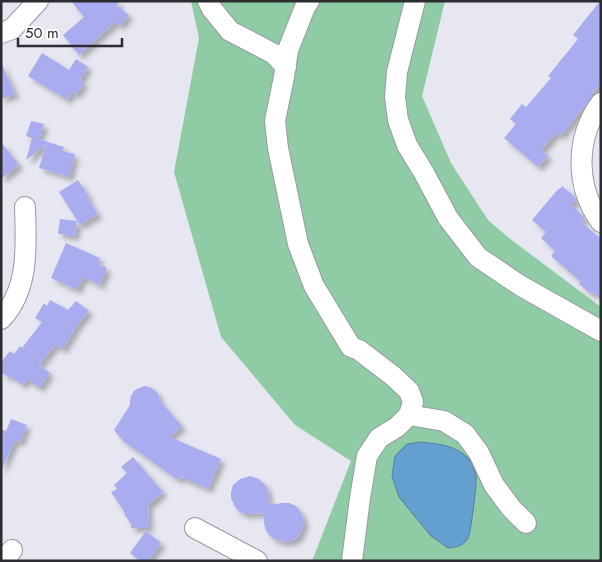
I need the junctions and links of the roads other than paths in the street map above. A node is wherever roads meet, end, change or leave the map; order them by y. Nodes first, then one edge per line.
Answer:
1 (38, 1) edge
2 (208, 1) edge
3 (309, 1) edge
4 (415, 1) edge
5 (1, 32) edge
6 (286, 67) junction
7 (601, 103) edge
8 (25, 207) dead end
9 (598, 209) edge
10 (1, 319) edge
11 (601, 331) edge
12 (409, 415) junction
13 (526, 523) dead end
14 (195, 528) dead end
15 (257, 561) edge
16 (352, 561) edge

1 - 5 street
2 - 6 street
3 - 6 street
4 - 11 street
6 - 12 street
7 - 9 street
8 - 10 street
12 - 13 street
12 - 16 street
14 - 15 street

